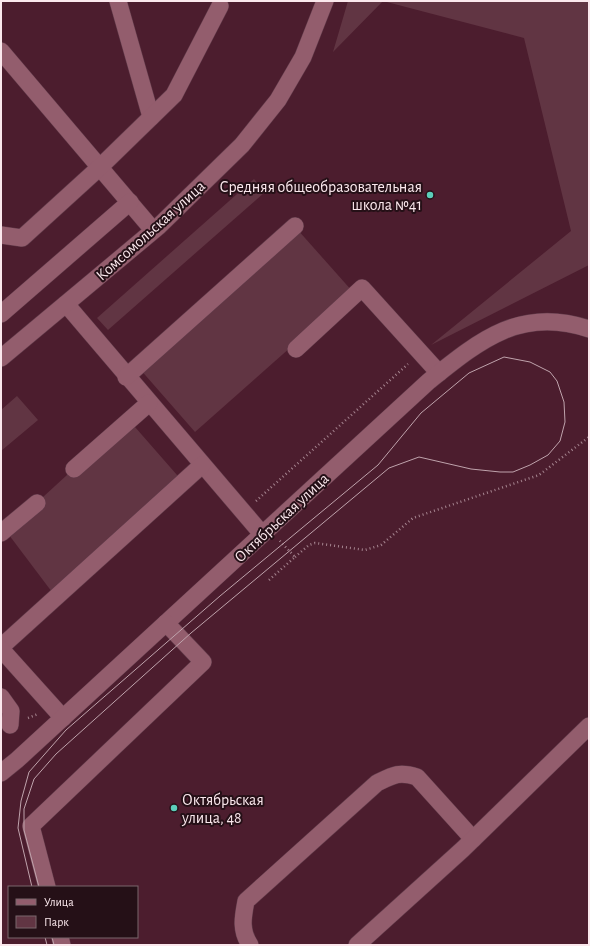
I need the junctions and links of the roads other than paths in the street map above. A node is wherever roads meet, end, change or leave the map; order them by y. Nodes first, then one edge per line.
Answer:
1 (118, 1) edge
2 (325, 1) edge
3 (220, 6) dead end
4 (1, 51) edge
5 (151, 117) junction
6 (100, 167) junction
7 (130, 202) junction
8 (295, 226) dead end
9 (153, 230) junction
10 (1, 235) edge
11 (66, 304) junction
12 (1, 314) edge
13 (589, 329) edge
14 (296, 349) dead end
15 (1, 358) edge
16 (439, 373) junction
17 (126, 376) junction
18 (149, 403) junction
19 (202, 465) junction
20 (74, 469) dead end
21 (37, 503) dead end
22 (1, 533) edge
23 (262, 534) junction
24 (166, 623) junction
25 (1, 648) edge
26 (1, 697) edge
27 (63, 718) junction
28 (10, 724) dead end
29 (589, 726) edge
30 (1, 773) edge
31 (473, 839) junction
32 (47, 886) edge
33 (250, 945) edge
34 (357, 945) edge

1 - 5 street
2 - 9 street, Комсомольская улица
3 - 5 street
4 - 6 street
5 - 6 street
6 - 7 street
6 - 10 street
7 - 9 street
7 - 12 street
8 - 17 street
9 - 11 street, Комсомольская улица
11 - 15 street, Комсомольская улица
11 - 17 street
13 - 16 street, Октябрьская улица
14 - 16 street
16 - 23 street, Октябрьская улица
17 - 18 street
18 - 19 street
18 - 20 street
19 - 23 street
19 - 25 street
21 - 22 street
23 - 24 street, Октябрьская улица
24 - 27 street, Октябрьская улица
24 - 32 street
25 - 27 street
26 - 28 street
27 - 30 street, Октябрьская улица
29 - 31 street
31 - 33 street
31 - 34 street

